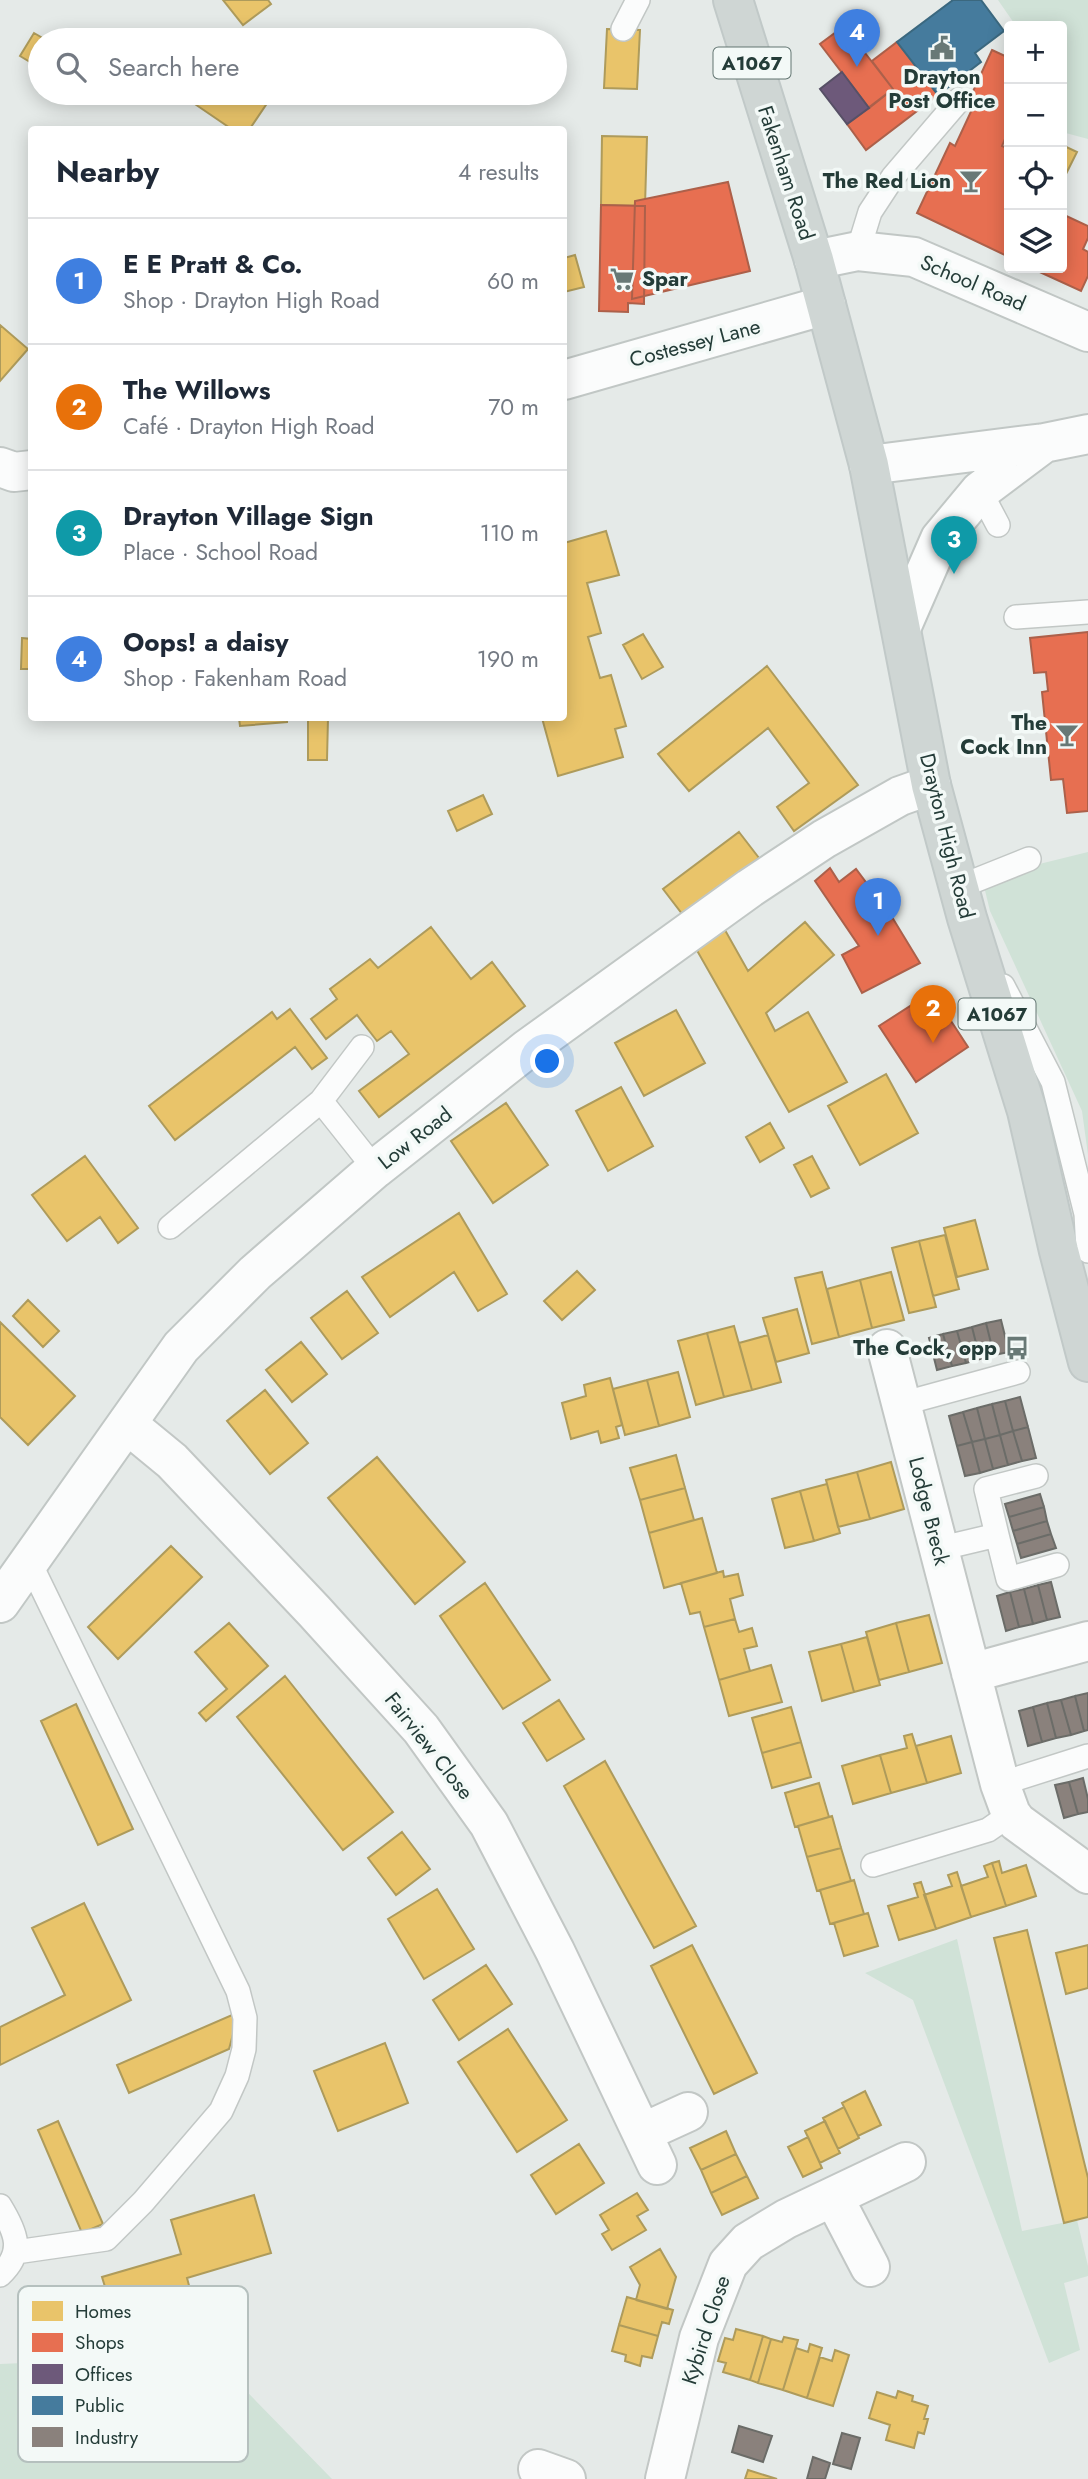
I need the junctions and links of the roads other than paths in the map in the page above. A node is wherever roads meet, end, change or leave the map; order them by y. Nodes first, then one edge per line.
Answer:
1 (638, 0) edge
2 (733, 0) edge
3 (623, 29) dead end
4 (960, 100) dead end
5 (858, 251) junction
6 (814, 260) junction
7 (826, 305) junction
8 (1088, 332) edge
9 (567, 379) edge
10 (1088, 434) edge
11 (1044, 443) junction
12 (869, 465) junction
13 (980, 491) junction
14 (999, 525) dead end
15 (1088, 612) edge
16 (1016, 617) dead end
17 (902, 626) junction
18 (931, 785) junction
19 (1029, 859) dead end
20 (963, 902) junction
21 (362, 1047) dead end
22 (321, 1101) junction
23 (375, 1169) junction
24 (170, 1227) dead end
25 (1088, 1251) edge
26 (887, 1349) dead end
27 (1088, 1362) edge
28 (1018, 1372) dead end
29 (901, 1404) junction
30 (127, 1424) junction
31 (1036, 1476) dead end
32 (997, 1535) junction
33 (938, 1549) junction
34 (29, 1561) junction
35 (1057, 1565) dead end
36 (0, 1603) edge
37 (1088, 1641) edge
38 (971, 1673) junction
39 (1088, 1756) edge
40 (1005, 1799) junction
41 (873, 1865) dead end
42 (1088, 1874) edge
43 (688, 2112) dead end
44 (906, 2162) dead end
45 (834, 2198) junction
46 (0, 2206) edge
47 (16, 2252) junction
48 (870, 2267) dead end
49 (0, 2275) edge
50 (665, 2479) edge

1 - 3 lane
2 - 6 main road, Fakenham Road / A1067
4 - 5 lane
5 - 6 street, School Road
5 - 8 street, School Road
6 - 7 main road, Fakenham Road / A1067
7 - 9 street, Costessey Lane
7 - 12 main road, Drayton High Road / A1067
10 - 11 street
11 - 12 street
11 - 13 street
12 - 17 main road, Drayton High Road / A1067
13 - 14 lane
13 - 17 street
15 - 16 lane
17 - 18 main road, Drayton High Road / A1067
18 - 20 main road, Drayton High Road / A1067
18 - 23 street, Low Road
19 - 20 lane
20 - 25 lane
20 - 27 main road, Drayton High Road / A1067
21 - 22 lane
22 - 23 lane
22 - 24 lane
23 - 30 street, Low Road
26 - 29 street, Lodge Breck
28 - 29 lane
29 - 33 street, Lodge Breck
30 - 34 street, Low Road
30 - 43 street, Fairview Close
31 - 32 lane
32 - 33 lane
32 - 35 lane
33 - 38 street, Lodge Breck
34 - 36 street, Low Road
34 - 47 lane
37 - 38 street
38 - 40 street, Lodge Breck
39 - 40 lane
40 - 41 lane
40 - 42 street
44 - 45 street, Kybird Close
45 - 48 street
45 - 50 street, Kybird Close
46 - 47 lane
47 - 49 lane

